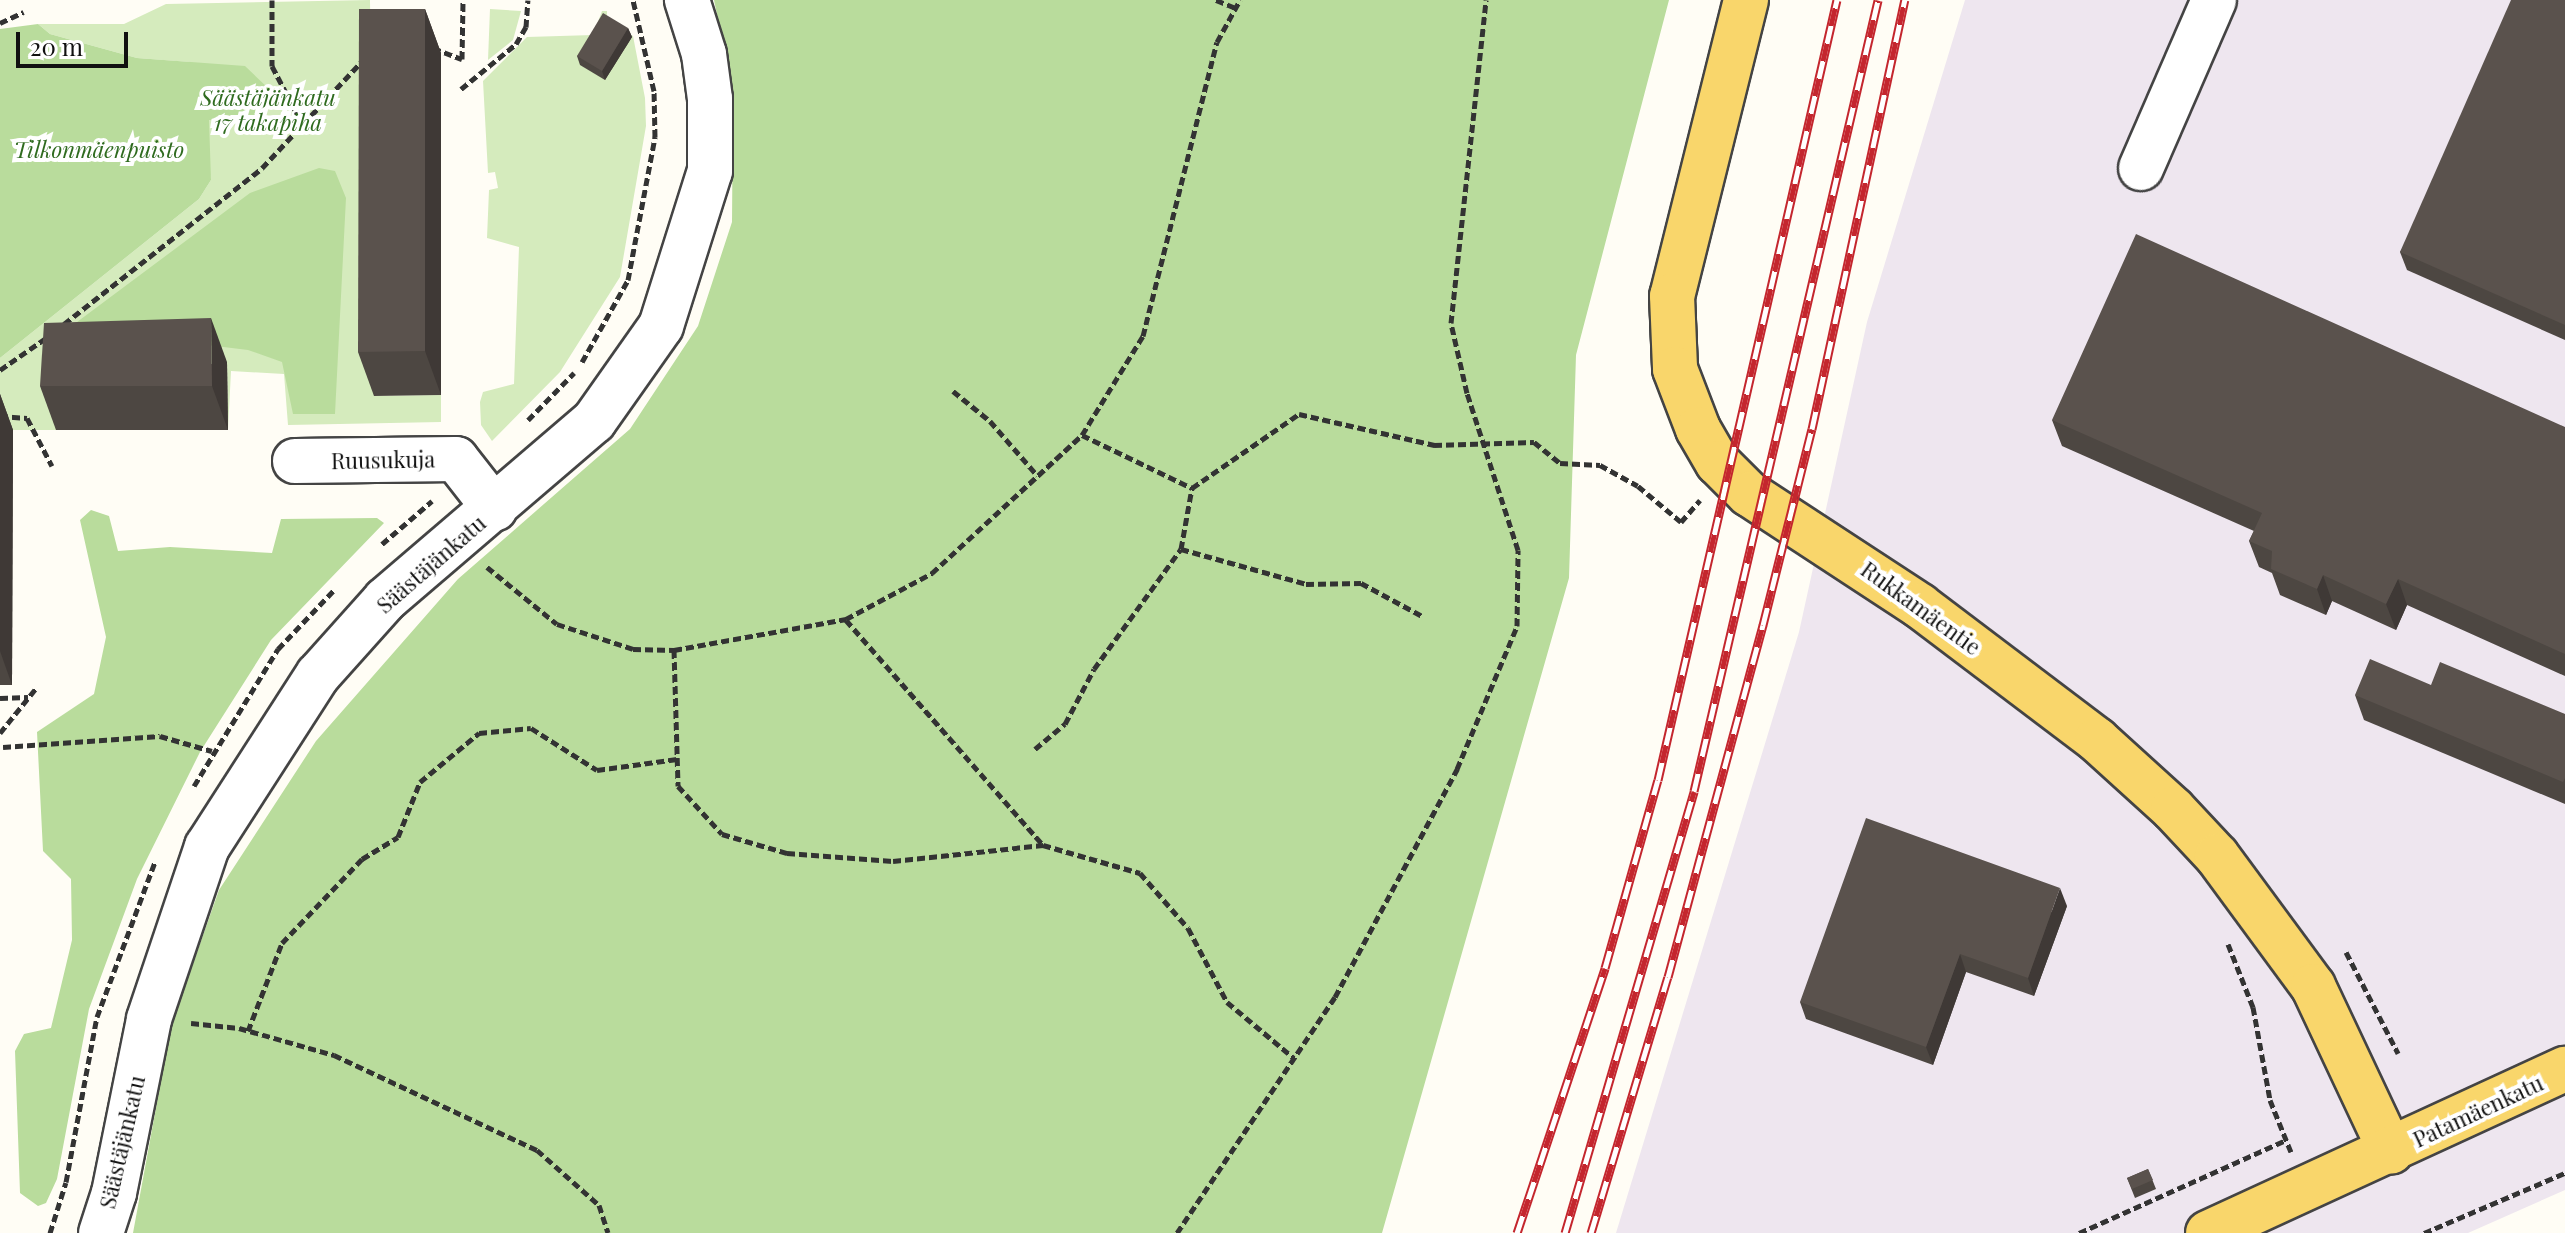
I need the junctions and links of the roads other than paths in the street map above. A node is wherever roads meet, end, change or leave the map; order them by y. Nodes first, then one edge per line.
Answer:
1 (687, 0) edge
2 (1746, 0) edge
3 (2214, 0) edge
4 (2141, 168) dead end
5 (295, 461) dead end
6 (495, 509) junction
7 (2565, 1069) edge
8 (2391, 1152) junction
9 (101, 1233) edge
10 (2208, 1233) edge

1 - 6 street, Säästäjänkatu
2 - 8 main road, Rukkamäentie
3 - 4 street
5 - 6 street, Ruusukuja
6 - 9 street, Säästäjänkatu
7 - 8 main road, Patamäenkatu
8 - 10 main road, Patamäenkatu

